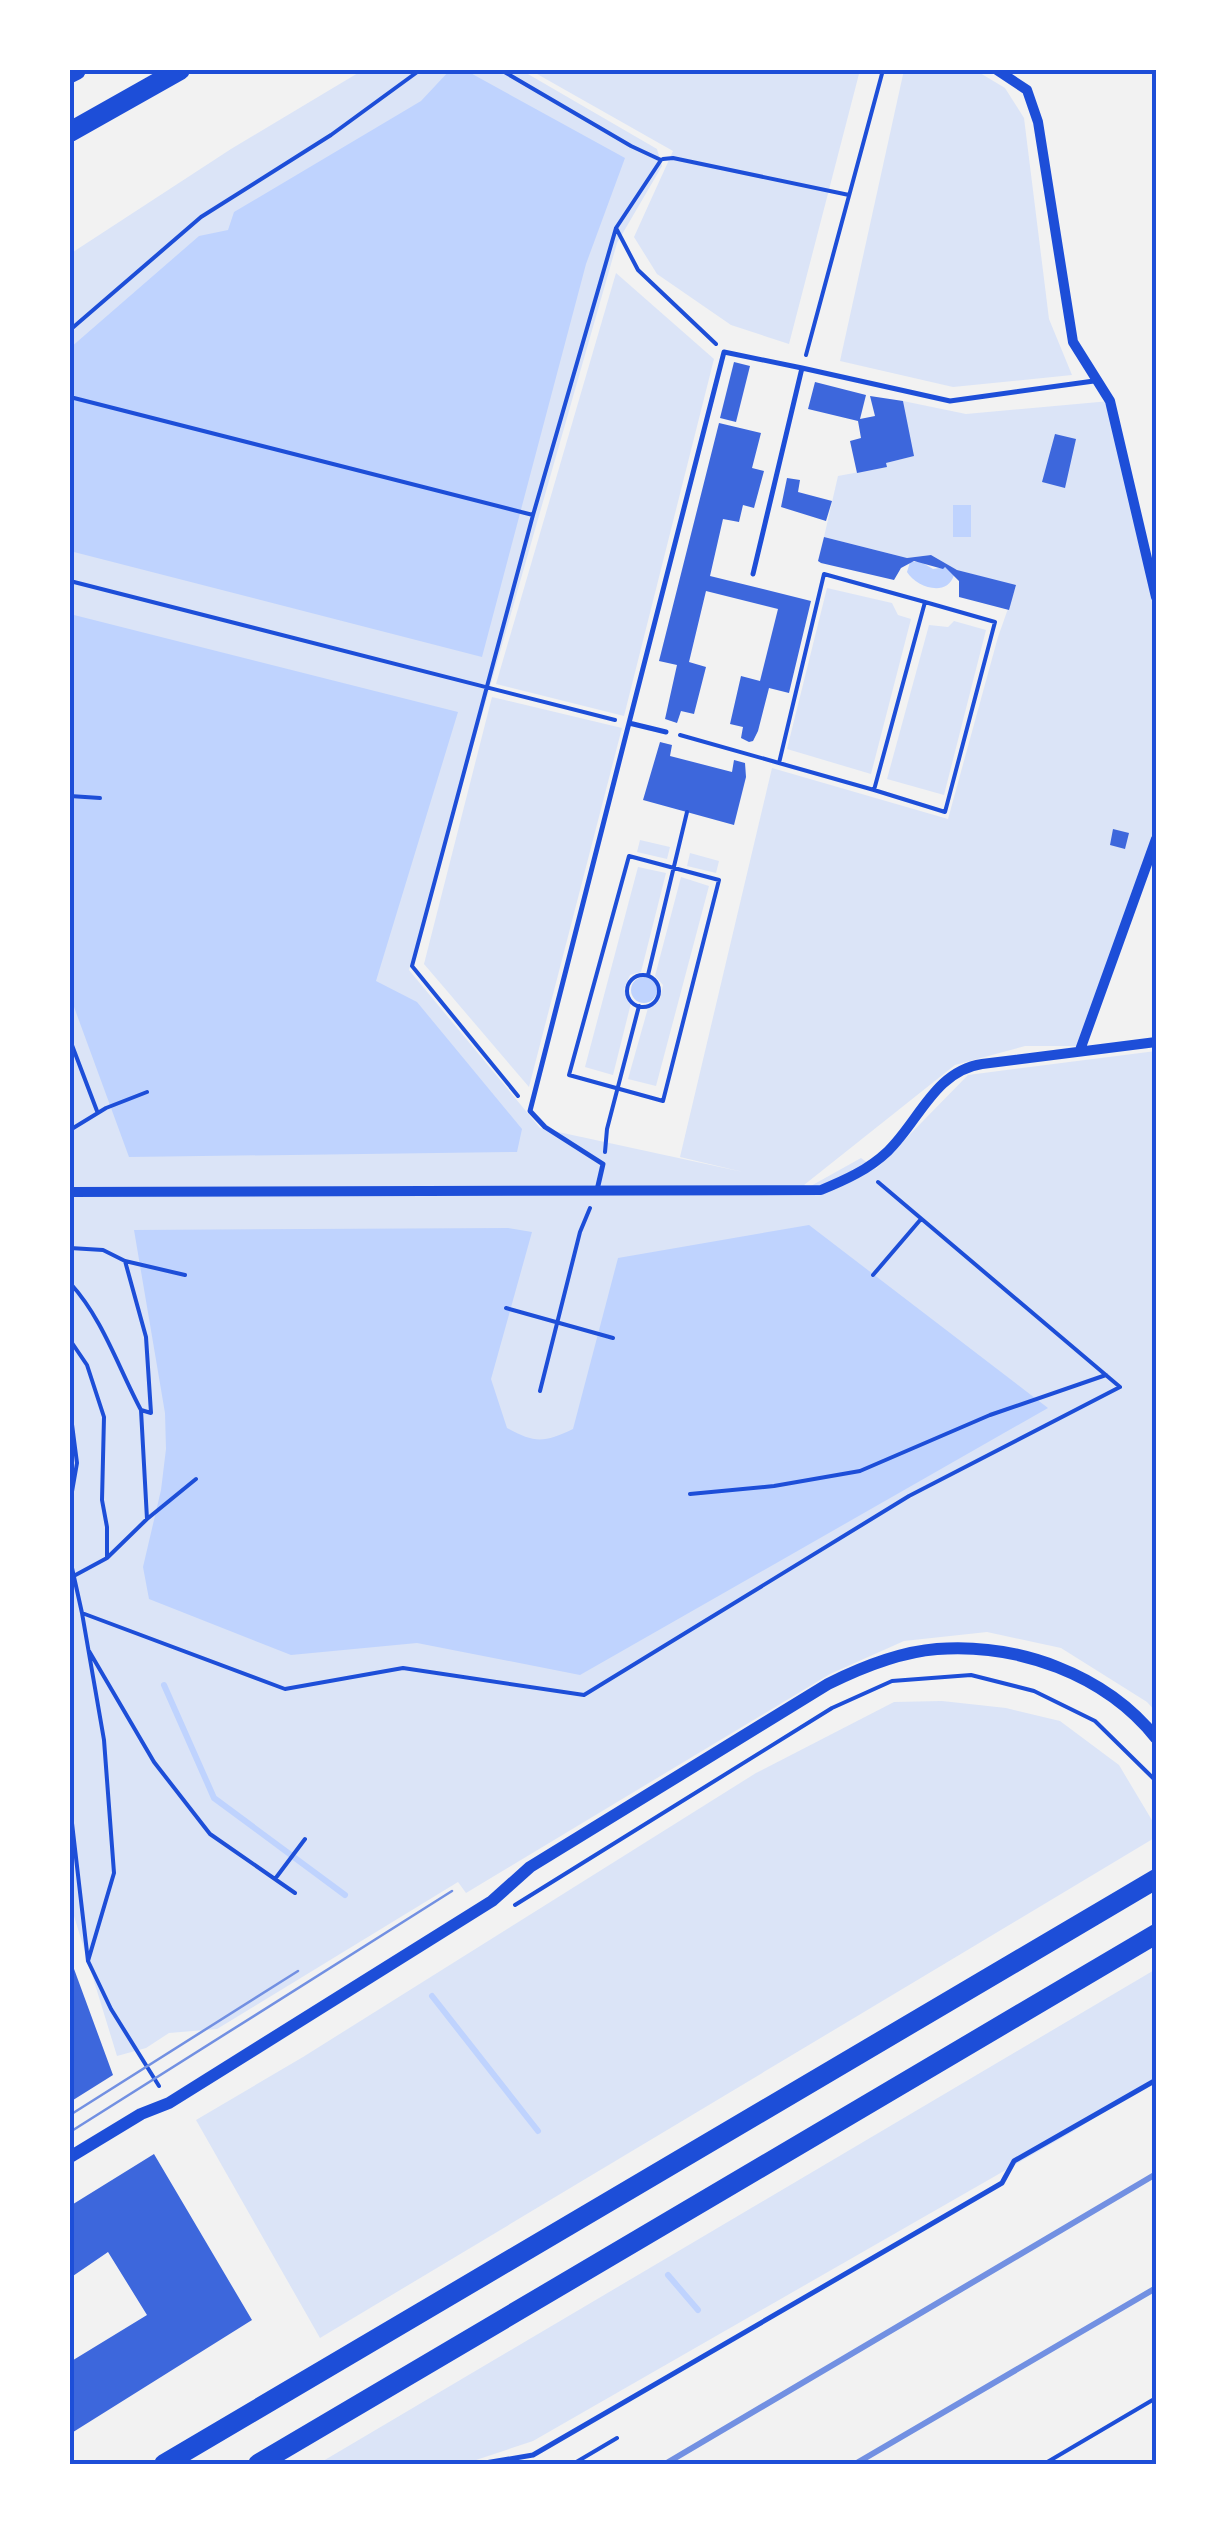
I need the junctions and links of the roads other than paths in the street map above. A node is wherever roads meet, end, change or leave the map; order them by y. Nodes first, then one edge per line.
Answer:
1 (180, 70) edge
2 (997, 70) edge
3 (70, 132) edge
4 (802, 368) junction
5 (1096, 380) junction
6 (752, 574) dead end
7 (1156, 597) edge
8 (629, 724) junction
9 (666, 732) road end
10 (1156, 838) edge
11 (1156, 1042) edge
12 (1080, 1050) junction
13 (598, 1190) junction
14 (70, 1192) edge
15 (1156, 1738) edge
16 (1156, 1880) edge
17 (1156, 1934) edge
18 (1156, 2080) edge
19 (70, 2157) edge
20 (164, 2464) edge
21 (258, 2464) edge
22 (478, 2464) edge

1 - 3 highway
2 - 5 street
4 - 5 lane
4 - 6 lane
4 - 8 lane
5 - 7 street
8 - 9 lane
8 - 13 lane
10 - 12 street
11 - 12 street
12 - 13 street
13 - 14 street
15 - 19 street
16 - 20 highway
17 - 21 highway
18 - 22 lane

